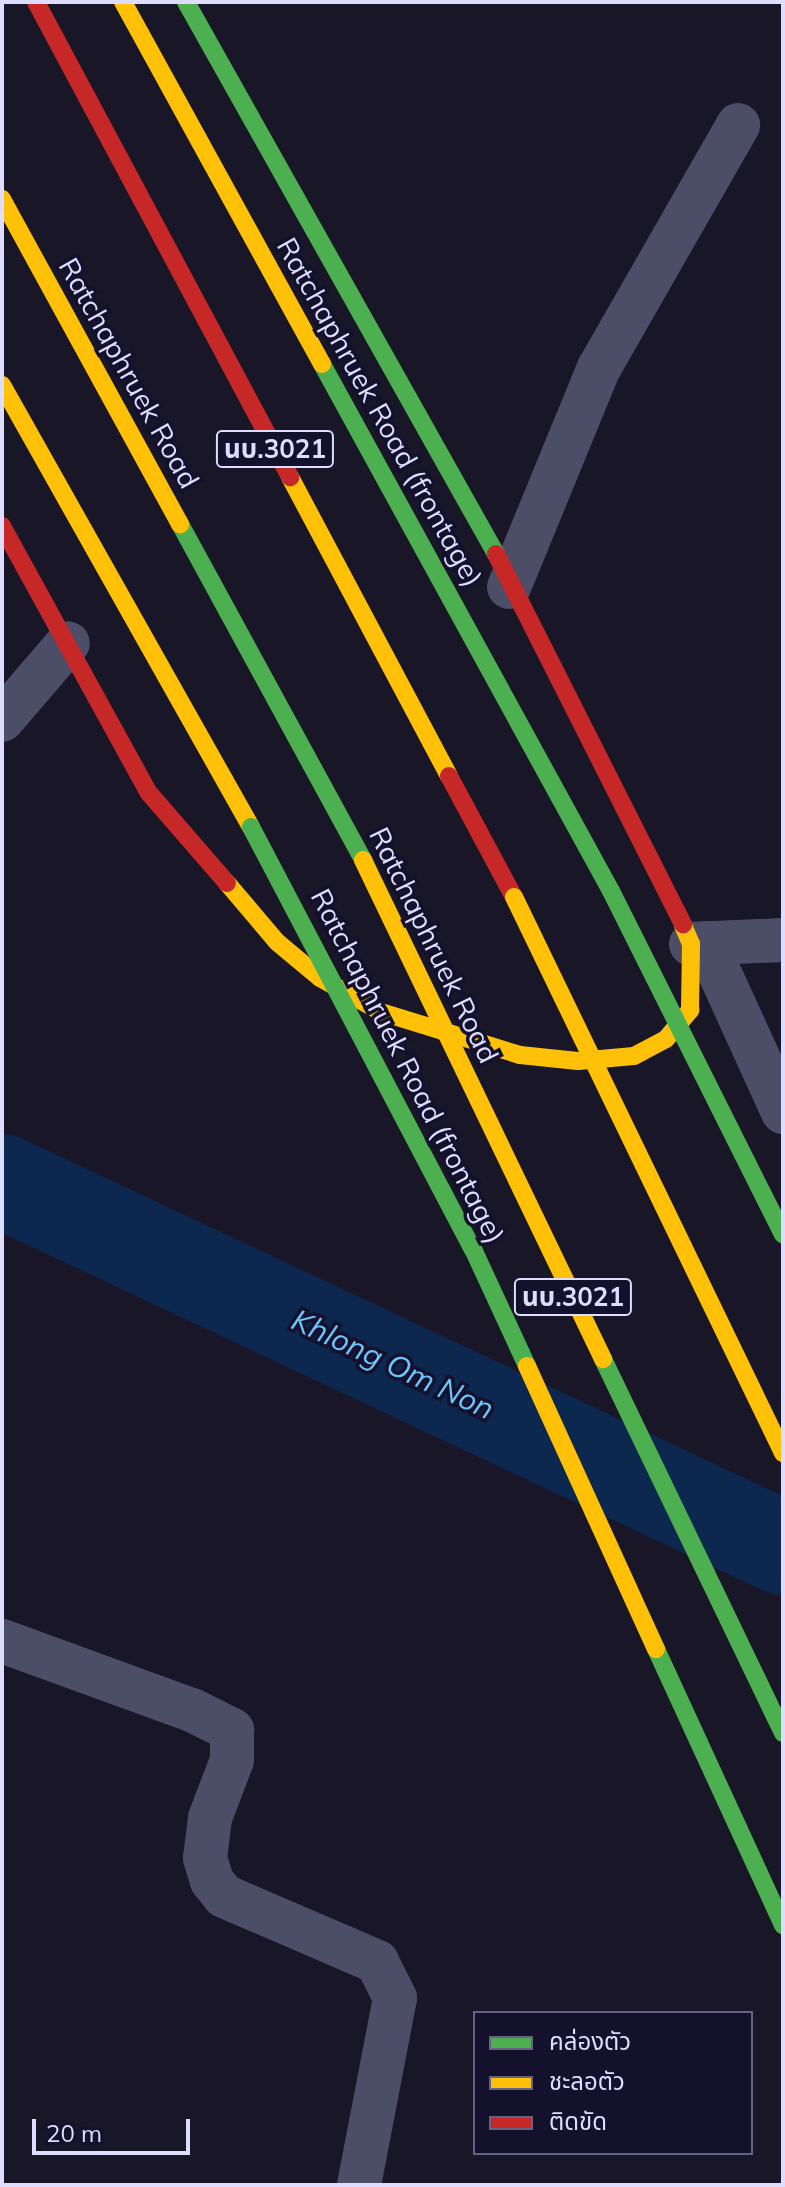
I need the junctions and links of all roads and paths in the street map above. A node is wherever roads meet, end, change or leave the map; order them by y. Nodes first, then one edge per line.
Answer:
1 (36, 2) edge
2 (123, 2) edge
3 (186, 2) edge
4 (738, 125) dead end
5 (2, 199) edge
6 (2, 385) edge
7 (2, 526) edge
8 (509, 587) junction
9 (68, 643) junction
10 (2, 720) edge
11 (783, 940) edge
12 (698, 943) junction
13 (783, 1112) edge
14 (783, 1234) edge
15 (783, 1453) edge
16 (2, 1641) edge
17 (783, 1733) edge
18 (783, 1925) edge
19 (359, 2185) edge

1 - 15 main road, นบ.3021, bridge
2 - 14 main road, Ratchaphruek Road (frontage) / นบ.3021, bridge
3 - 8 main road
4 - 8 street
5 - 17 main road, Ratchaphruek Road / นบ.3021, bridge
6 - 18 main road, Ratchaphruek Road (frontage) / นบ.3021, bridge
7 - 9 main road
8 - 12 main road
9 - 10 street
9 - 12 main road
11 - 12 street
12 - 13 street
16 - 19 street

